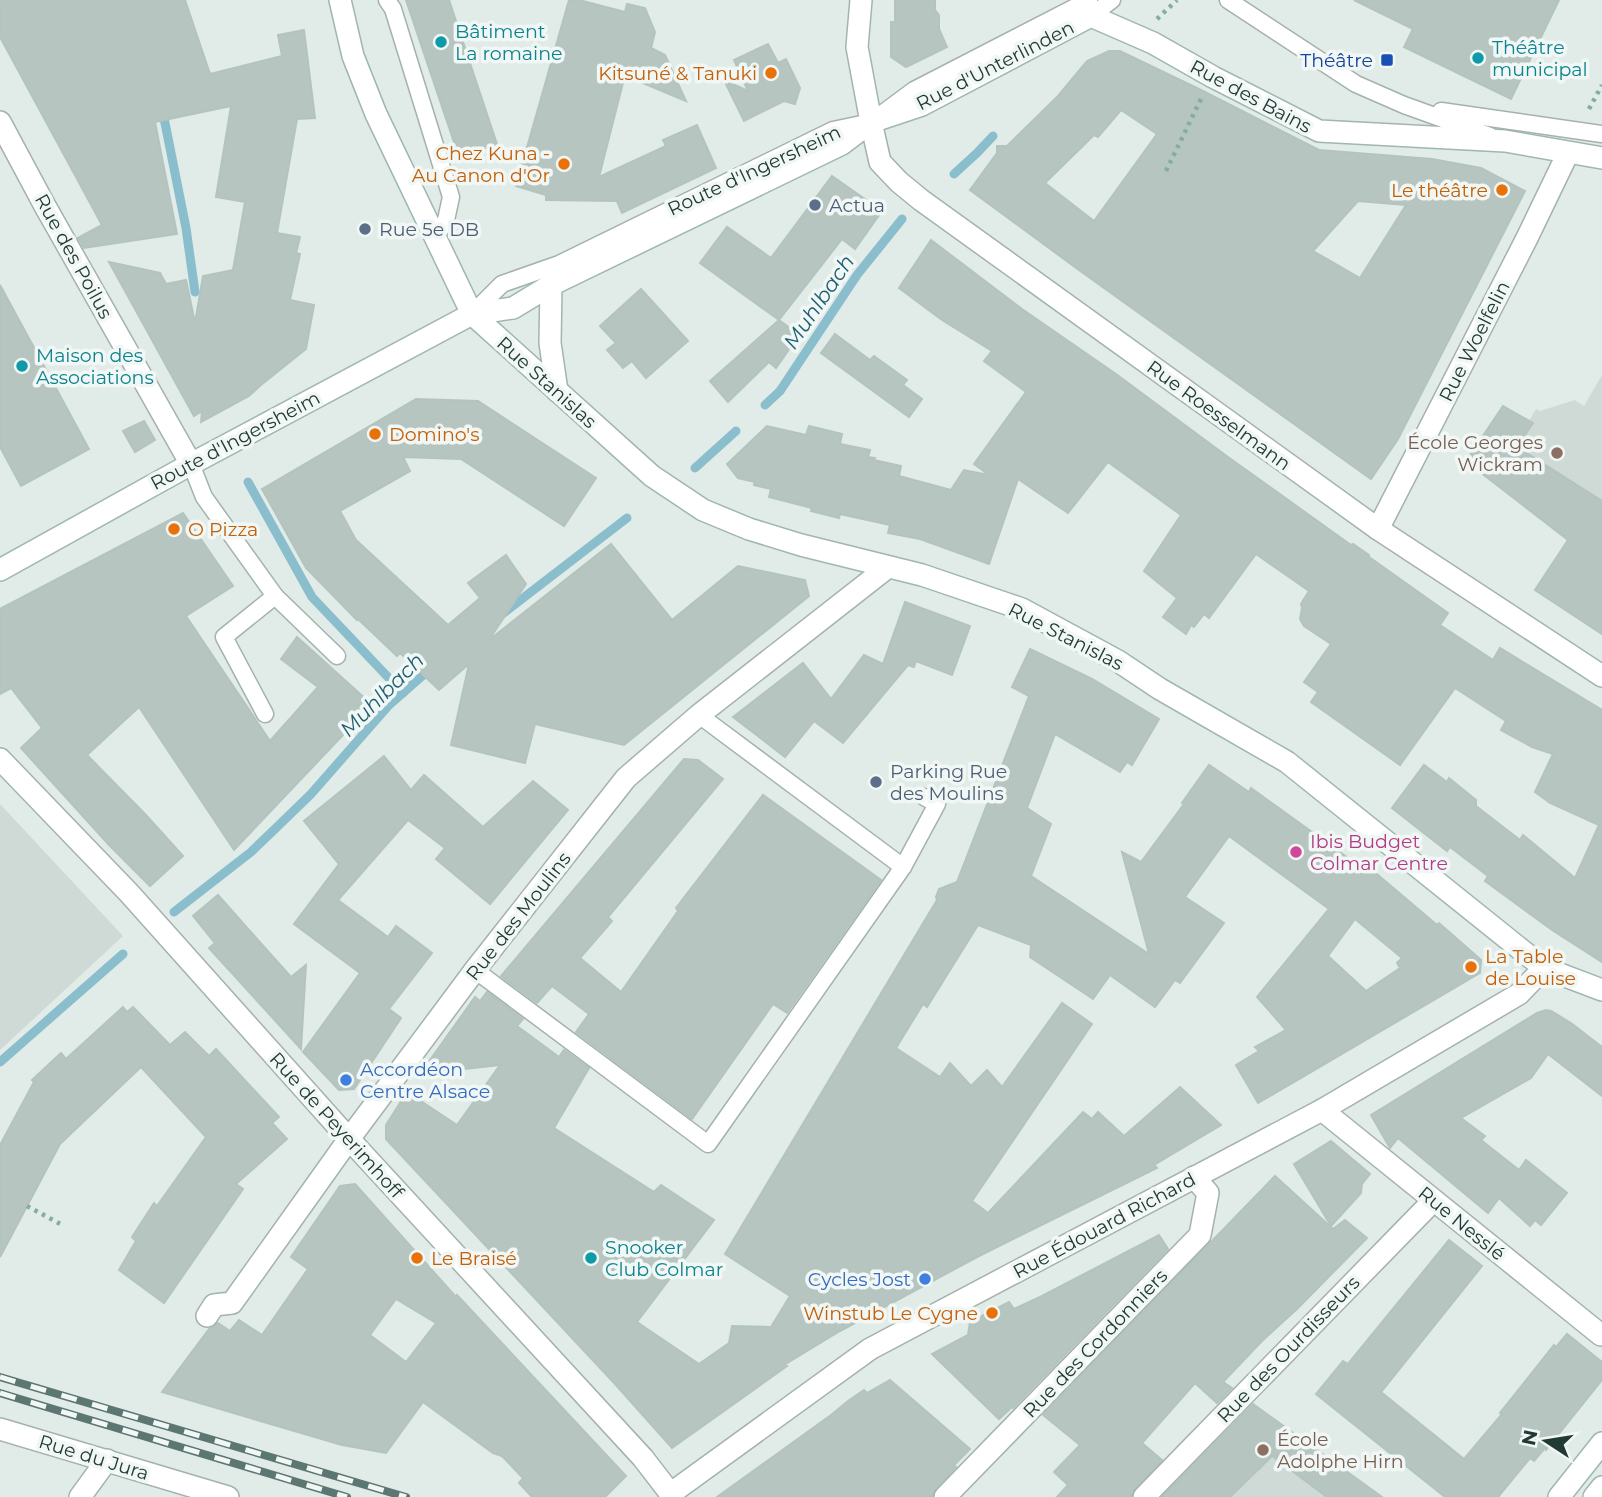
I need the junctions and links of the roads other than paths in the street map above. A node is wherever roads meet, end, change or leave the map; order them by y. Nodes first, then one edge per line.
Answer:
1 (387, 0) edge
2 (860, 0) edge
3 (1112, 0) edge
4 (1228, 0) edge
5 (343, 1) edge
6 (1090, 8) edge
7 (1404, 105) junction
8 (871, 121) junction
9 (0, 122) edge
10 (1602, 134) edge
11 (1506, 141) junction
12 (1568, 153) junction
13 (1602, 158) edge
14 (435, 238) junction
15 (551, 285) junction
16 (472, 314) junction
17 (558, 391) junction
18 (191, 464) junction
19 (1378, 529) junction
20 (888, 567) junction
21 (0, 570) edge
22 (275, 596) junction
23 (337, 656) dead end
24 (1602, 677) edge
25 (265, 714) dead end
26 (699, 715) junction
27 (0, 759) edge
28 (924, 797) dead end
29 (903, 867) junction
30 (1544, 968) junction
31 (475, 970) junction
32 (1602, 990) edge
33 (1322, 1110) junction
34 (349, 1139) junction
35 (1194, 1177) junction
36 (1433, 1201) junction
37 (207, 1316) dead end
38 (1602, 1334) edge
39 (0, 1429) edge
40 (1602, 1443) edge
41 (107, 1460) junction
42 (1602, 1487) edge
43 (672, 1495) edge
44 (80, 1497) edge
45 (228, 1497) edge
46 (946, 1497) edge
47 (1143, 1497) edge
48 (1559, 1497) edge
49 (1594, 1497) edge

1 - 14 lane
2 - 8 street, Rue Roesselmann
3 - 6 lane, Rue d'Unterlinden
4 - 7 lane, Rue des Bains
5 - 14 street
6 - 8 street, Rue d'Unterlinden
6 - 11 street, Rue des Bains
7 - 10 lane, Rue des Bains
7 - 11 lane, Rue des Bains
8 - 15 street, Route d'Ingersheim
8 - 16 lane, Route d'Ingersheim
8 - 19 street, Rue Roesselmann
9 - 18 street, Rue des Poilus
11 - 12 street, Rue des Bains
12 - 13 street, Rue des Bains
12 - 19 street, Rue Woelfelin
14 - 16 street
15 - 16 street, Route d'Ingersheim
15 - 17 street
16 - 17 street, Rue Stanislas
16 - 18 street, Route d'Ingersheim
17 - 20 street, Rue Stanislas
18 - 21 street, Route d'Ingersheim
18 - 22 lane
19 - 24 street, Rue Roesselmann
20 - 26 street, Rue des Moulins
20 - 30 street, Rue Stanislas
22 - 23 lane
22 - 25 lane
26 - 29 lane
26 - 31 street, Rue des Moulins
27 - 34 street, Rue de Peyerimhoff
28 - 29 lane
29 - 31 lane
30 - 32 street, Rue Stanislas
30 - 33 street, Rue Édouard Richard
31 - 34 street, Rue des Moulins
33 - 35 street, Rue Édouard Richard
33 - 36 street, Rue Nesslé
34 - 37 street, Rue des Moulins
34 - 43 street, Rue de Peyerimhoff
35 - 43 street, Rue Édouard Richard
35 - 46 street, Rue des Cordonniers
36 - 38 street, Rue Nesslé
36 - 47 street, Rue des Ourdisseurs
39 - 41 street, Rue du Jura
40 - 48 street
41 - 44 street
41 - 45 street, Rue du Jura
42 - 49 street

